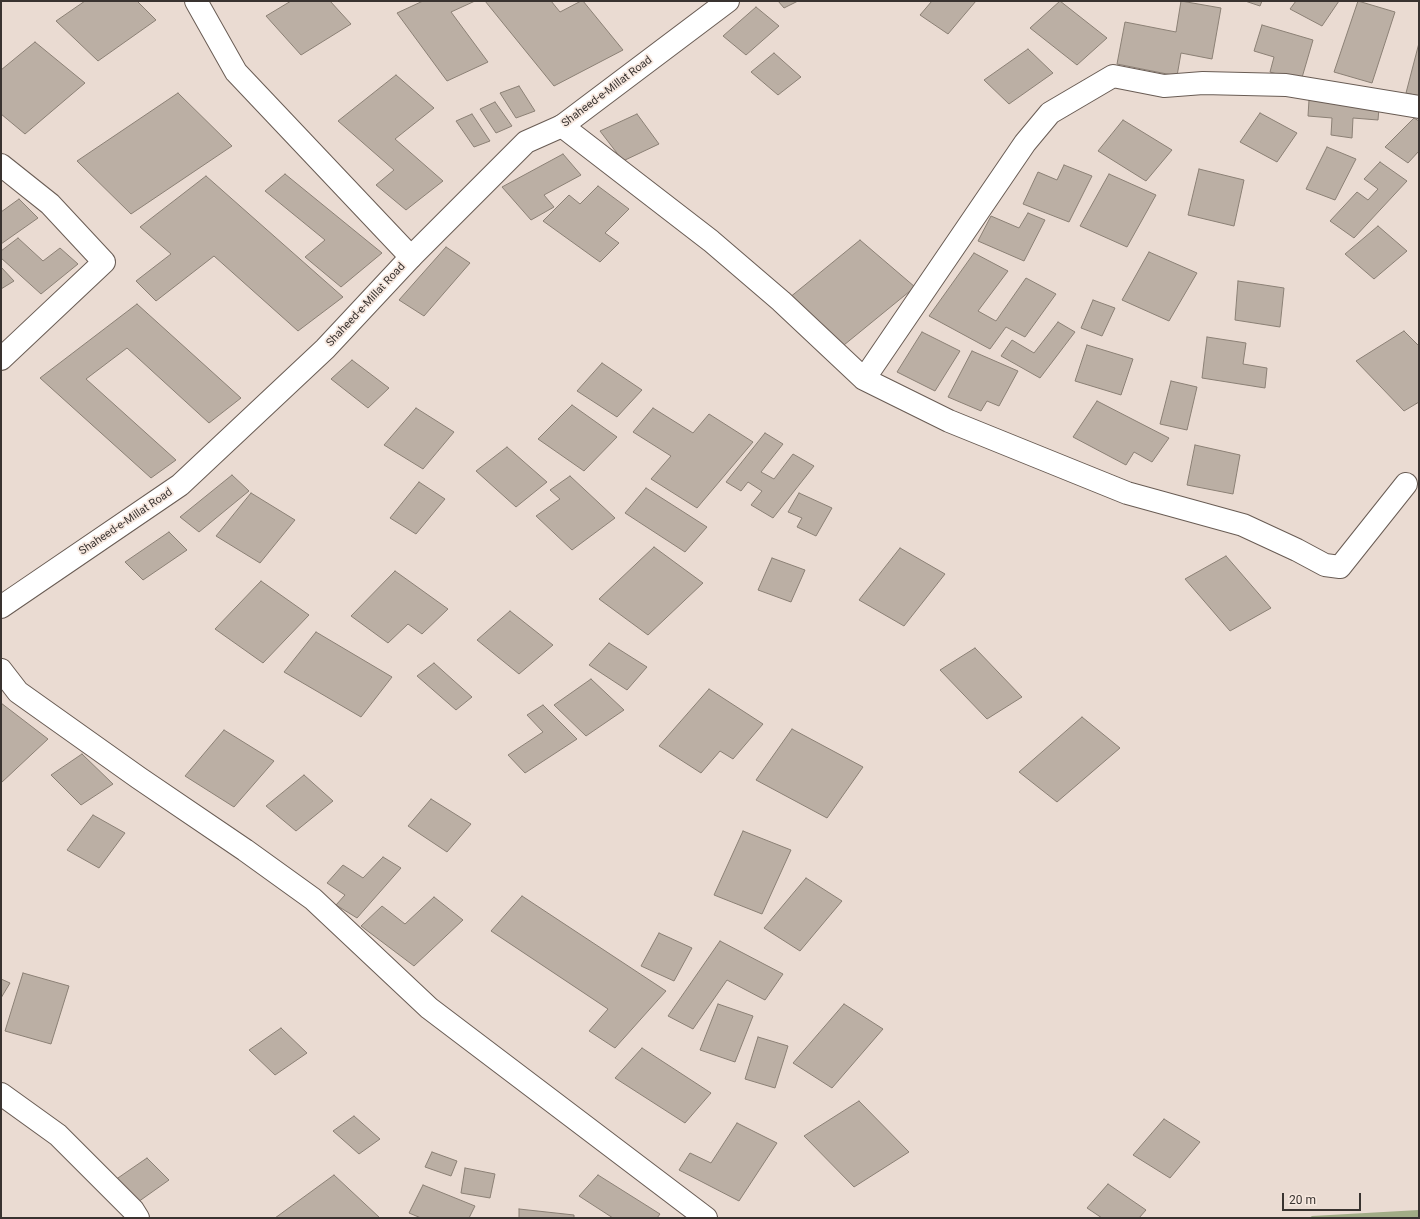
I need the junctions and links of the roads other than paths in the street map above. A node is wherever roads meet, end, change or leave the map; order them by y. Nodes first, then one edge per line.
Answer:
1 (196, 1) edge
2 (728, 1) edge
3 (1419, 107) edge
4 (562, 126) junction
5 (1, 165) edge
6 (411, 257) junction
7 (1, 359) edge
8 (864, 379) junction
9 (1406, 484) dead end
10 (1, 606) edge
11 (1, 670) edge
12 (1, 1094) edge
13 (138, 1218) edge
14 (706, 1218) edge

1 - 6 street
2 - 4 street, Shaheed-e-Millat Road
3 - 8 street
4 - 6 street, Shaheed-e-Millat Road
4 - 8 street
5 - 7 street
6 - 10 street, Shaheed-e-Millat Road
8 - 9 street
11 - 14 street
12 - 13 street

